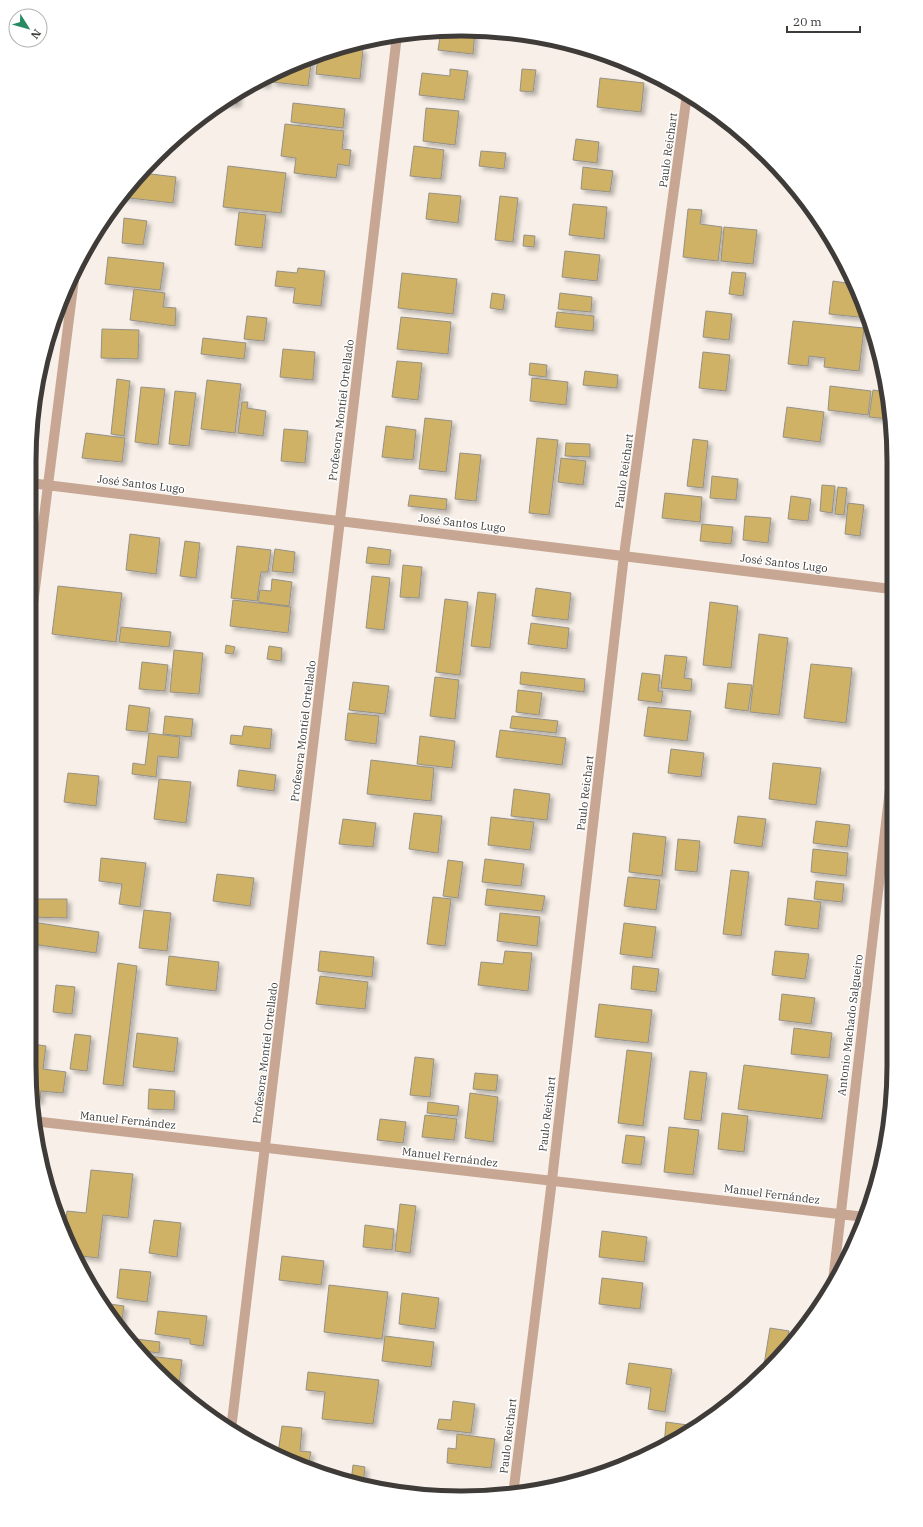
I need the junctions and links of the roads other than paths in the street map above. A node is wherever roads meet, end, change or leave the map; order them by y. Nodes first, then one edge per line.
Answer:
1 (396, 41) edge
2 (686, 101) edge
3 (73, 289) edge
4 (36, 484) edge
5 (48, 485) junction
6 (340, 520) junction
7 (624, 555) junction
8 (36, 580) edge
9 (887, 588) edge
10 (887, 814) edge
11 (40, 1122) edge
12 (265, 1148) junction
13 (552, 1180) junction
14 (841, 1214) junction
15 (859, 1216) edge
16 (834, 1270) edge
17 (232, 1423) edge
18 (514, 1487) edge

1 - 6 street, Profesora Montiel Ortellado
2 - 7 street, Paulo Reichart
3 - 5 street
4 - 5 street, José Santos Lugo
5 - 6 street, José Santos Lugo
5 - 8 street
6 - 7 street, José Santos Lugo
6 - 12 street, Profesora Montiel Ortellado
7 - 9 street, José Santos Lugo
7 - 13 street, Paulo Reichart
10 - 14 street, Antonio Machado Salgueiro
11 - 12 street, Manuel Fernández
12 - 13 street, Manuel Fernández
12 - 17 street, Profesora Montiel Ortellado
13 - 14 street, Manuel Fernández
13 - 18 street, Paulo Reichart
14 - 15 street, Manuel Fernández
14 - 16 street, Antonio Machado Salgueiro

